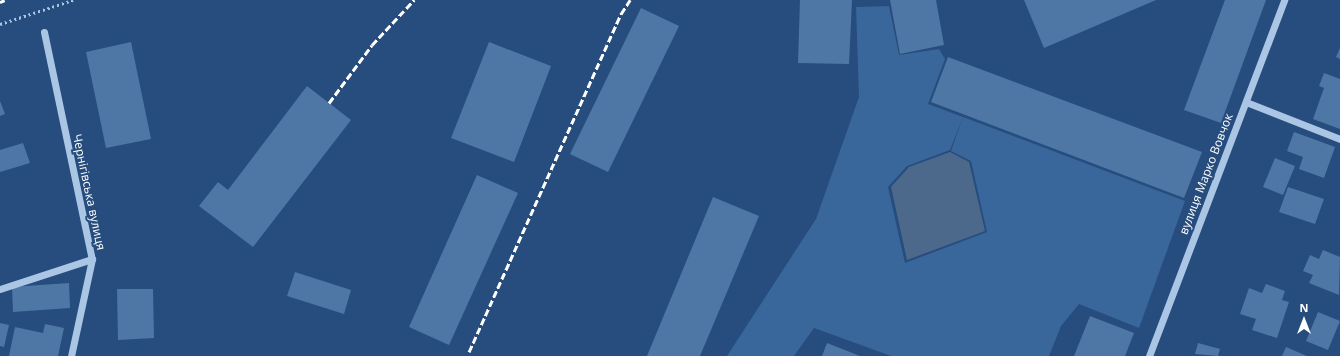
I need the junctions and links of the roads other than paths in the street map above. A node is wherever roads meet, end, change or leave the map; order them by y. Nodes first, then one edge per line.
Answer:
1 (1284, 0) edge
2 (44, 32) dead end
3 (1246, 102) junction
4 (1340, 139) edge
5 (92, 259) junction
6 (0, 289) edge
7 (71, 356) edge
8 (1149, 356) edge

1 - 3 street, вулиця Марко Вовчок
2 - 5 street, Чернігівська вулиця
3 - 4 street
3 - 8 street, вулиця Марко Вовчок
5 - 6 street
5 - 7 street, Чернігівська вулиця

